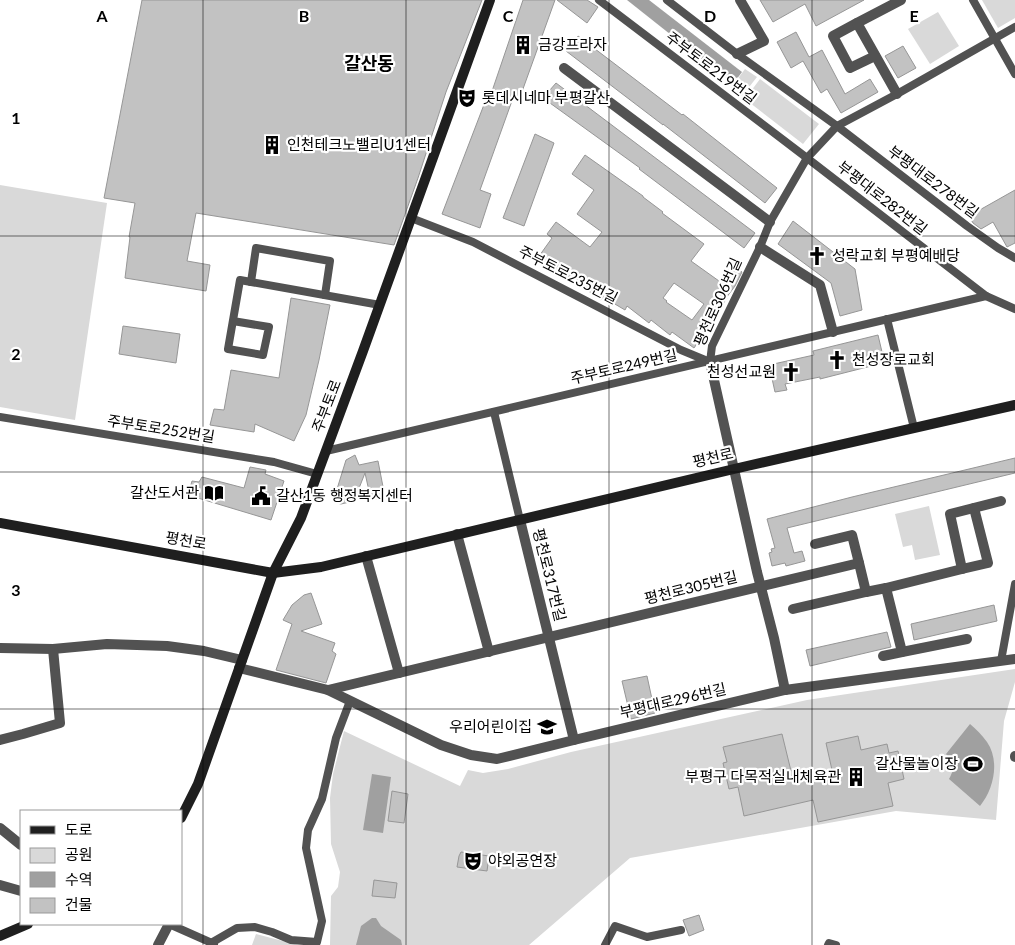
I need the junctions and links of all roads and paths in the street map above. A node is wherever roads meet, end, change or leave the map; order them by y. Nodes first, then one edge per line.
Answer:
1 (490, 0) edge
2 (599, 0) edge
3 (667, 0) edge
4 (740, 0) edge
5 (901, 0) edge
6 (973, 0) edge
7 (857, 23) junction
8 (1015, 27) edge
9 (995, 39) junction
10 (738, 54) junction
11 (875, 56) junction
12 (564, 68) dead end
13 (1015, 74) edge
14 (897, 94) junction
15 (837, 126) junction
16 (807, 158) junction
17 (411, 218) junction
18 (770, 222) junction
19 (760, 247) junction
20 (1015, 258) edge
21 (251, 282) junction
22 (325, 295) junction
23 (986, 296) junction
24 (380, 305) junction
25 (1015, 309) edge
26 (888, 319) junction
27 (233, 321) junction
28 (833, 332) junction
29 (710, 362) junction
30 (1015, 405) edge
31 (494, 412) junction
32 (0, 417) edge
33 (914, 428) junction
34 (326, 451) junction
35 (734, 469) junction
36 (317, 474) junction
37 (1001, 502) dead end
38 (974, 508) junction
39 (520, 520) junction
40 (0, 523) edge
41 (457, 534) junction
42 (815, 544) dead end
43 (366, 556) junction
44 (859, 563) junction
45 (962, 569) junction
46 (273, 573) junction
47 (1015, 584) edge
48 (760, 586) junction
49 (886, 588) junction
50 (866, 592) junction
51 (793, 609) dead end
52 (628, 619) joint
53 (549, 638) junction
54 (967, 639) dead end
55 (0, 648) edge
56 (53, 649) junction
57 (489, 652) junction
58 (902, 652) junction
59 (883, 656) dead end
60 (1015, 659) edge
61 (1001, 661) junction
62 (441, 663) joint
63 (241, 664) junction
64 (399, 673) junction
65 (328, 690) junction
66 (785, 690) junction
67 (350, 701) junction
68 (0, 740) edge
69 (574, 740) junction
70 (182, 816) edge
71 (0, 828) edge
72 (20, 844) edge
73 (0, 885) edge
74 (20, 891) edge
75 (26, 925) edge
76 (168, 925) edge
77 (171, 925) edge
78 (681, 930) dead end
79 (0, 936) edge
80 (213, 944) edge
81 (158, 945) edge
82 (605, 945) edge
83 (828, 945) edge
84 (836, 945) edge

1 - 17 main road, 주부토로
2 - 16 lane, 주부토로219번길
3 - 10 lane, 부평대로278번길
4 - 10 street
5 - 7 street
6 - 9 lane
7 - 11 street
7 - 11 street
8 - 9 lane
9 - 13 lane
9 - 14 lane
10 - 15 lane, 부평대로278번길
11 - 14 street
12 - 18 street
14 - 15 lane
15 - 16 lane, 평천로306번길
15 - 20 lane, 부평대로278번길
16 - 18 lane, 평천로306번길
16 - 23 lane, 부평대로282번길
17 - 24 main road, 주부토로
17 - 29 lane, 주부토로235번길
18 - 19 lane, 평천로306번길
19 - 28 street
19 - 29 lane, 평천로306번길
21 - 22 lane
21 - 22 lane
21 - 27 lane
22 - 24 lane
23 - 25 lane, 부평대로282번길
23 - 26 lane, 주부토로249번길
24 - 34 main road, 주부토로
26 - 28 lane, 주부토로249번길
26 - 33 lane
27 - 27 lane
28 - 29 lane, 주부토로249번길
29 - 31 lane, 주부토로249번길
29 - 35 street, 평천로306번길
30 - 33 main road, 평천로
31 - 34 lane, 주부토로249번길
31 - 39 lane
32 - 36 lane, 주부토로252번길
33 - 35 main road, 평천로
34 - 36 main road, 주부토로
35 - 39 main road, 평천로
35 - 48 street, 평천로305번길
36 - 46 main road, 주부토로
37 - 38 street
38 - 45 street
38 - 45 street
39 - 41 main road, 평천로
39 - 53 street, 평천로317번길
40 - 46 main road, 평천로
41 - 43 main road, 평천로
41 - 57 street
42 - 44 street
43 - 46 main road, 평천로
43 - 64 street
44 - 48 street
44 - 50 street
45 - 49 street
46 - 63 main road, 주부토로
47 - 61 lane
48 - 52 street, 평천로305번길
48 - 66 street, 평천로305번길
49 - 50 street
49 - 58 street
50 - 51 street
52 - 53 street, 평천로317번길
53 - 57 street, 평천로317번길
53 - 69 street, 평천로317번길
54 - 58 street
55 - 56 street, 부평대로296번길
56 - 63 street, 부평대로296번길
56 - 68 street
57 - 62 street, 평천로317번길
58 - 59 street
60 - 61 street, 부평대로296번길
61 - 66 street, 부평대로296번길
62 - 64 street, 부평대로296번길
63 - 65 street, 부평대로296번길
63 - 70 main road, 주부토로
64 - 65 street, 부평대로296번길
65 - 67 street, 부평대로296번길
66 - 69 street, 부평대로296번길
67 - 69 street, 부평대로296번길
67 - 80 lane
71 - 72 street
73 - 74 street
75 - 79 main road
76 - 81 street
77 - 80 lane
78 - 82 lane
83 - 84 lane

